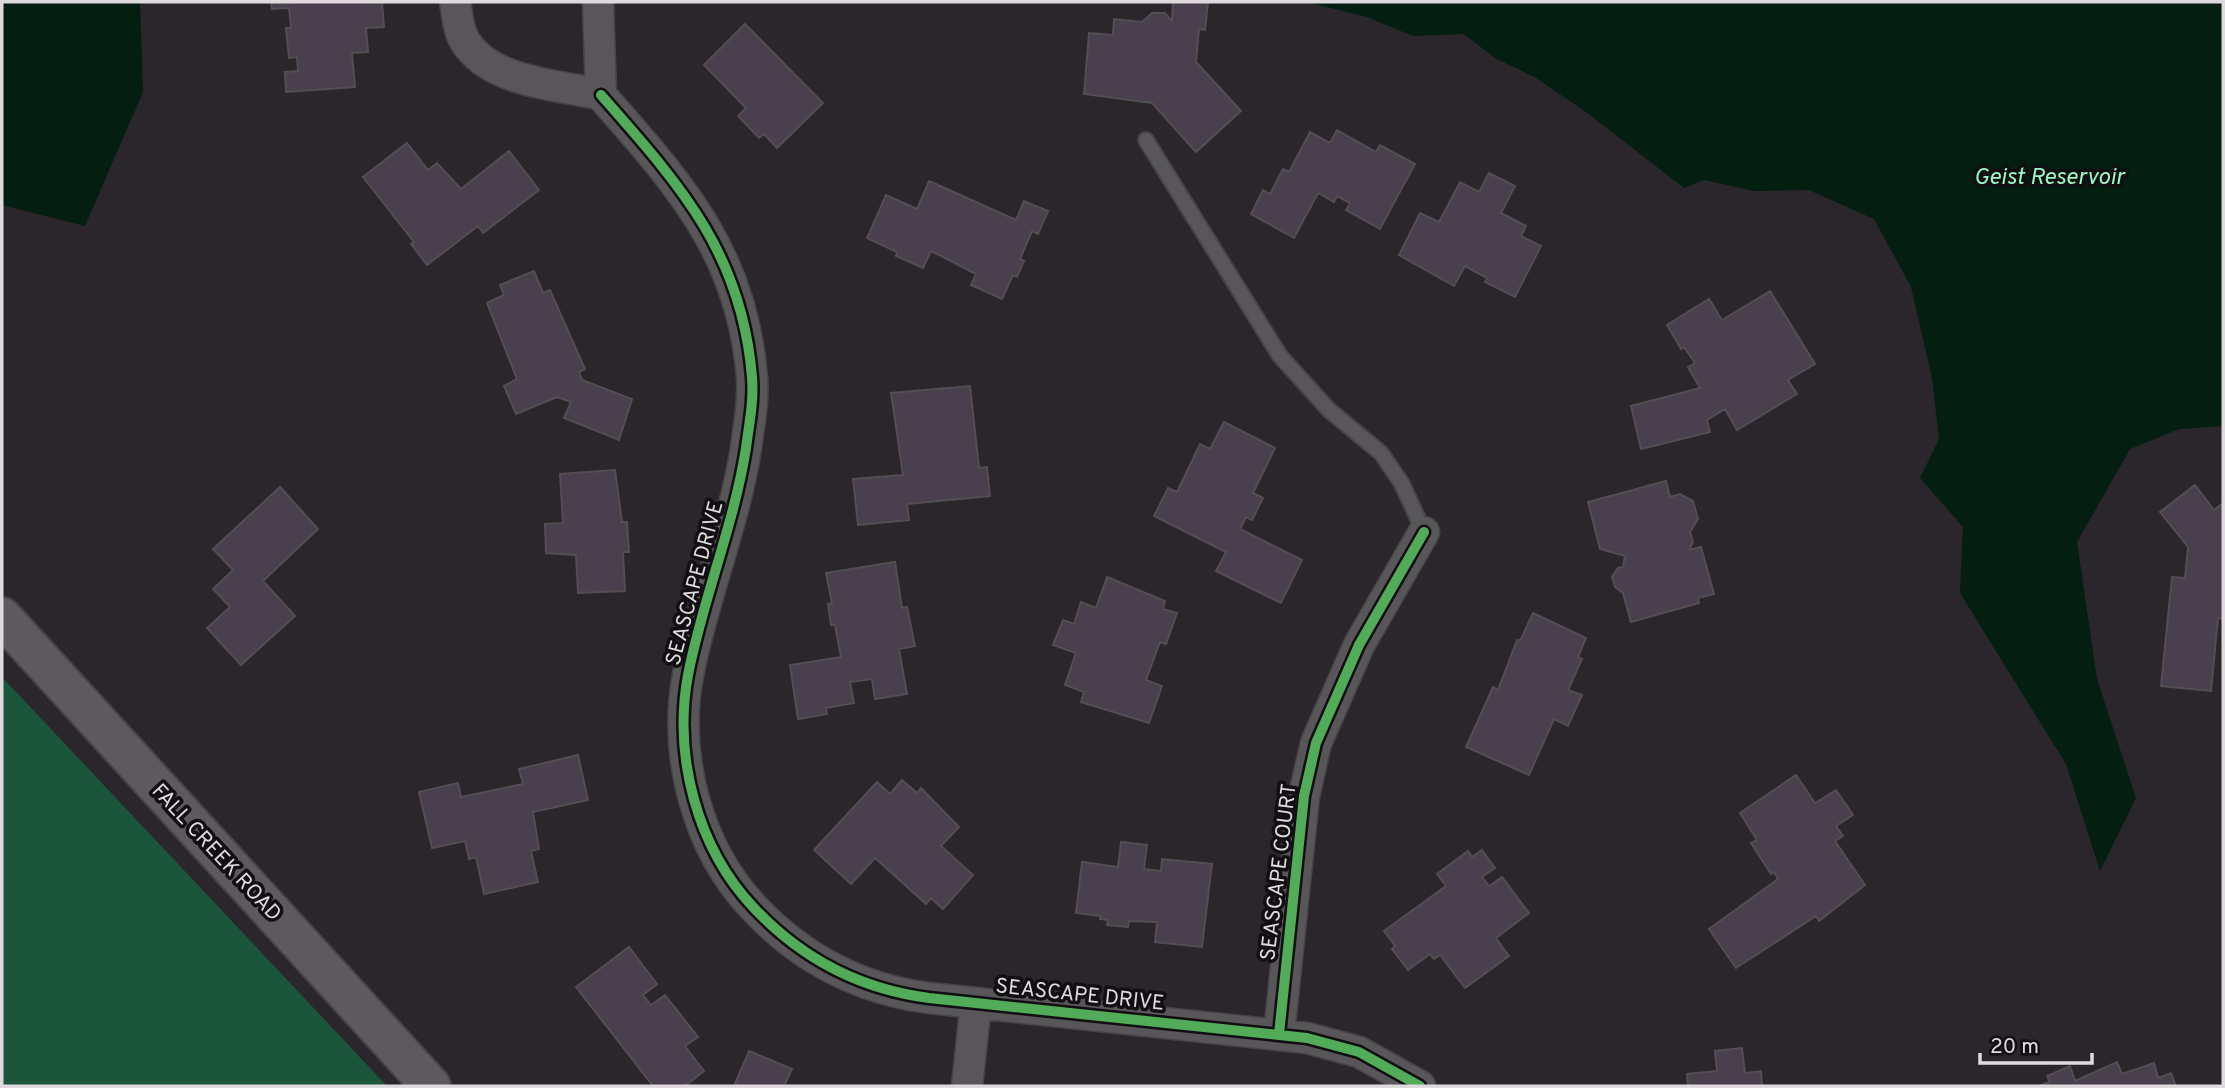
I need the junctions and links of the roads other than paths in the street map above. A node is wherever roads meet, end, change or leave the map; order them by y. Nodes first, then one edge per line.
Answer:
1 (455, 2) edge
2 (598, 2) edge
3 (601, 95) junction
4 (1146, 140) dead end
5 (1424, 532) joint
6 (2, 617) edge
7 (976, 1003) junction
8 (1279, 1034) junction
9 (431, 1086) edge
10 (967, 1086) edge
11 (1420, 1086) edge

1 - 3 street
2 - 3 street
3 - 7 street, SEASCAPE DRIVE
4 - 5 lane
5 - 8 street, SEASCAPE COURT
6 - 9 main road, FALL CREEK ROAD
7 - 8 street, SEASCAPE DRIVE
7 - 10 street
8 - 11 street, SEASCAPE DRIVE

